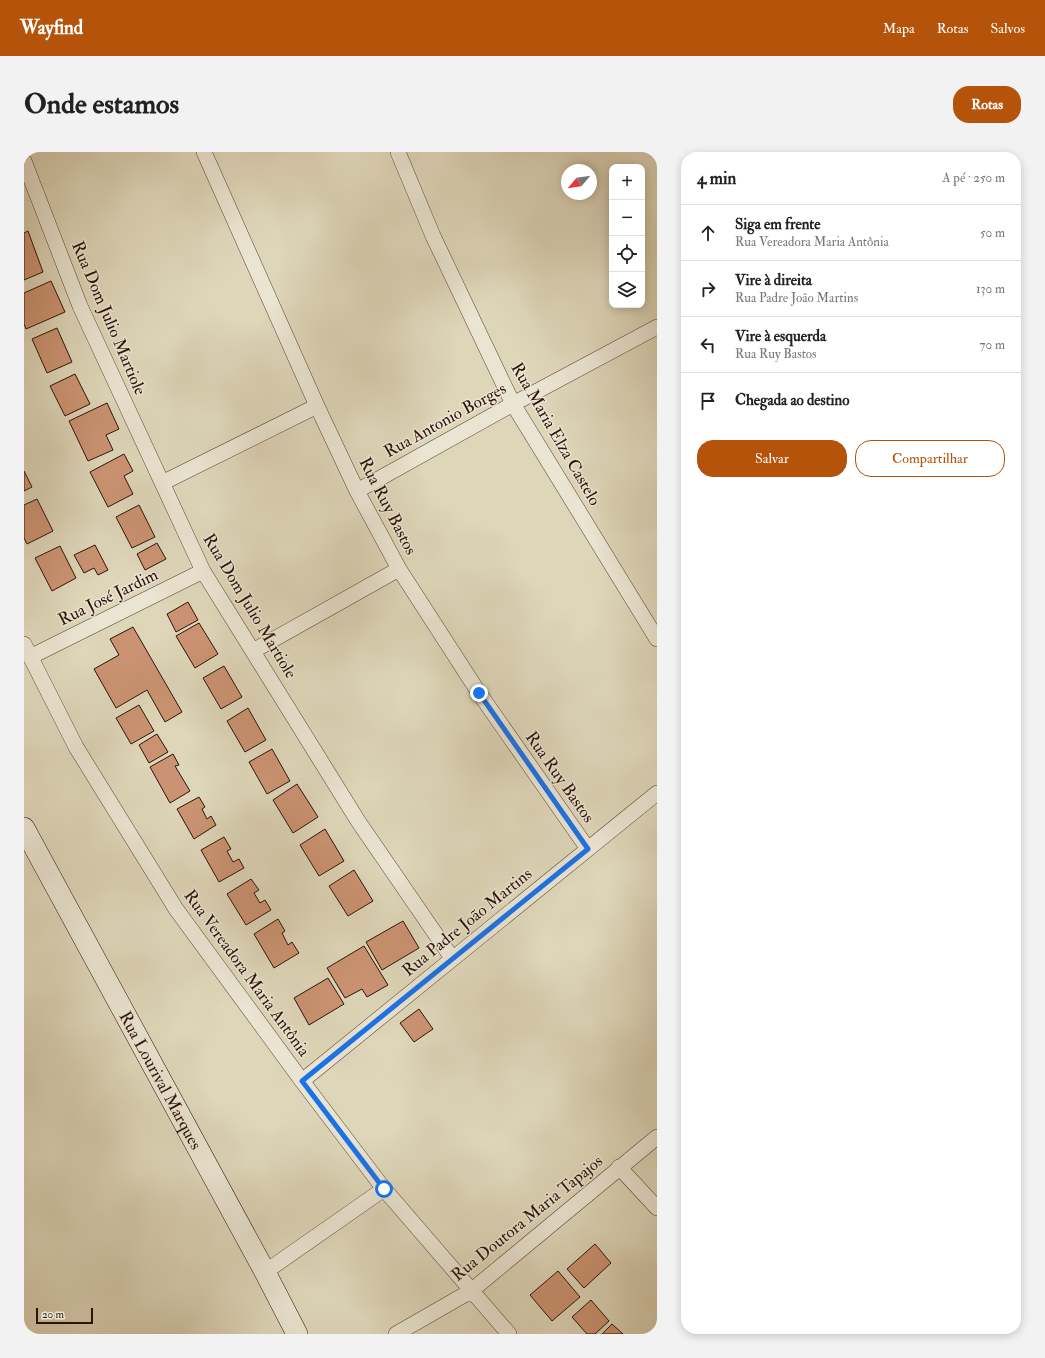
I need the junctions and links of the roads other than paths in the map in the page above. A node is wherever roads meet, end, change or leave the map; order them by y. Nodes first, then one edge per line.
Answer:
1 (204, 152) edge
2 (398, 152) edge
3 (24, 161) edge
4 (657, 327) edge
5 (513, 404) junction
6 (317, 406) junction
7 (162, 483) junction
8 (357, 491) junction
9 (399, 569) junction
10 (203, 571) junction
11 (657, 639) edge
12 (27, 651) edge
13 (253, 651) junction
14 (657, 793) edge
15 (24, 828) edge
16 (588, 849) junction
17 (452, 958) junction
18 (302, 1081) junction
19 (657, 1137) edge
20 (619, 1167) junction
21 (384, 1189) junction
22 (657, 1208) edge
23 (265, 1272) junction
24 (471, 1291) junction
25 (297, 1334) edge
26 (396, 1334) edge
27 (509, 1334) edge

1 - 6 street, Rua Ruy Bastos
2 - 5 street, Rua Maria Elza Castelo
3 - 7 street, Rua Dom Julio Martiole
4 - 5 street, Rua Antonio Borges
5 - 8 street, Rua Antonio Borges
5 - 11 street, Rua Maria Elza Castelo
6 - 7 street
6 - 8 street, Rua Ruy Bastos
7 - 10 street, Rua Dom Julio Martiole
8 - 9 street, Rua Ruy Bastos
9 - 13 street
9 - 16 street, Rua Ruy Bastos
10 - 12 street, Rua José Jardim
10 - 13 street, Rua Dom Julio Martiole
12 - 18 street, Rua Vereadora Maria Antônia
13 - 17 street, Rua Dom Julio Martiole
14 - 16 street, Rua Padre João Martins
15 - 23 street, Rua Lourival Marques
16 - 17 street, Rua Padre João Martins
17 - 18 street, Rua Padre João Martins
18 - 21 street, Rua Vereadora Maria Antônia
19 - 20 street, Rua Doutora Maria Tapajos
20 - 22 street
20 - 24 street, Rua Doutora Maria Tapajos
21 - 23 street
21 - 24 street, Rua Vereadora Maria Antônia
23 - 25 street, Rua Lourival Marques
24 - 26 street, Rua Doutora Maria Tapajos
24 - 27 street, Rua Vereadora Maria Antônia

